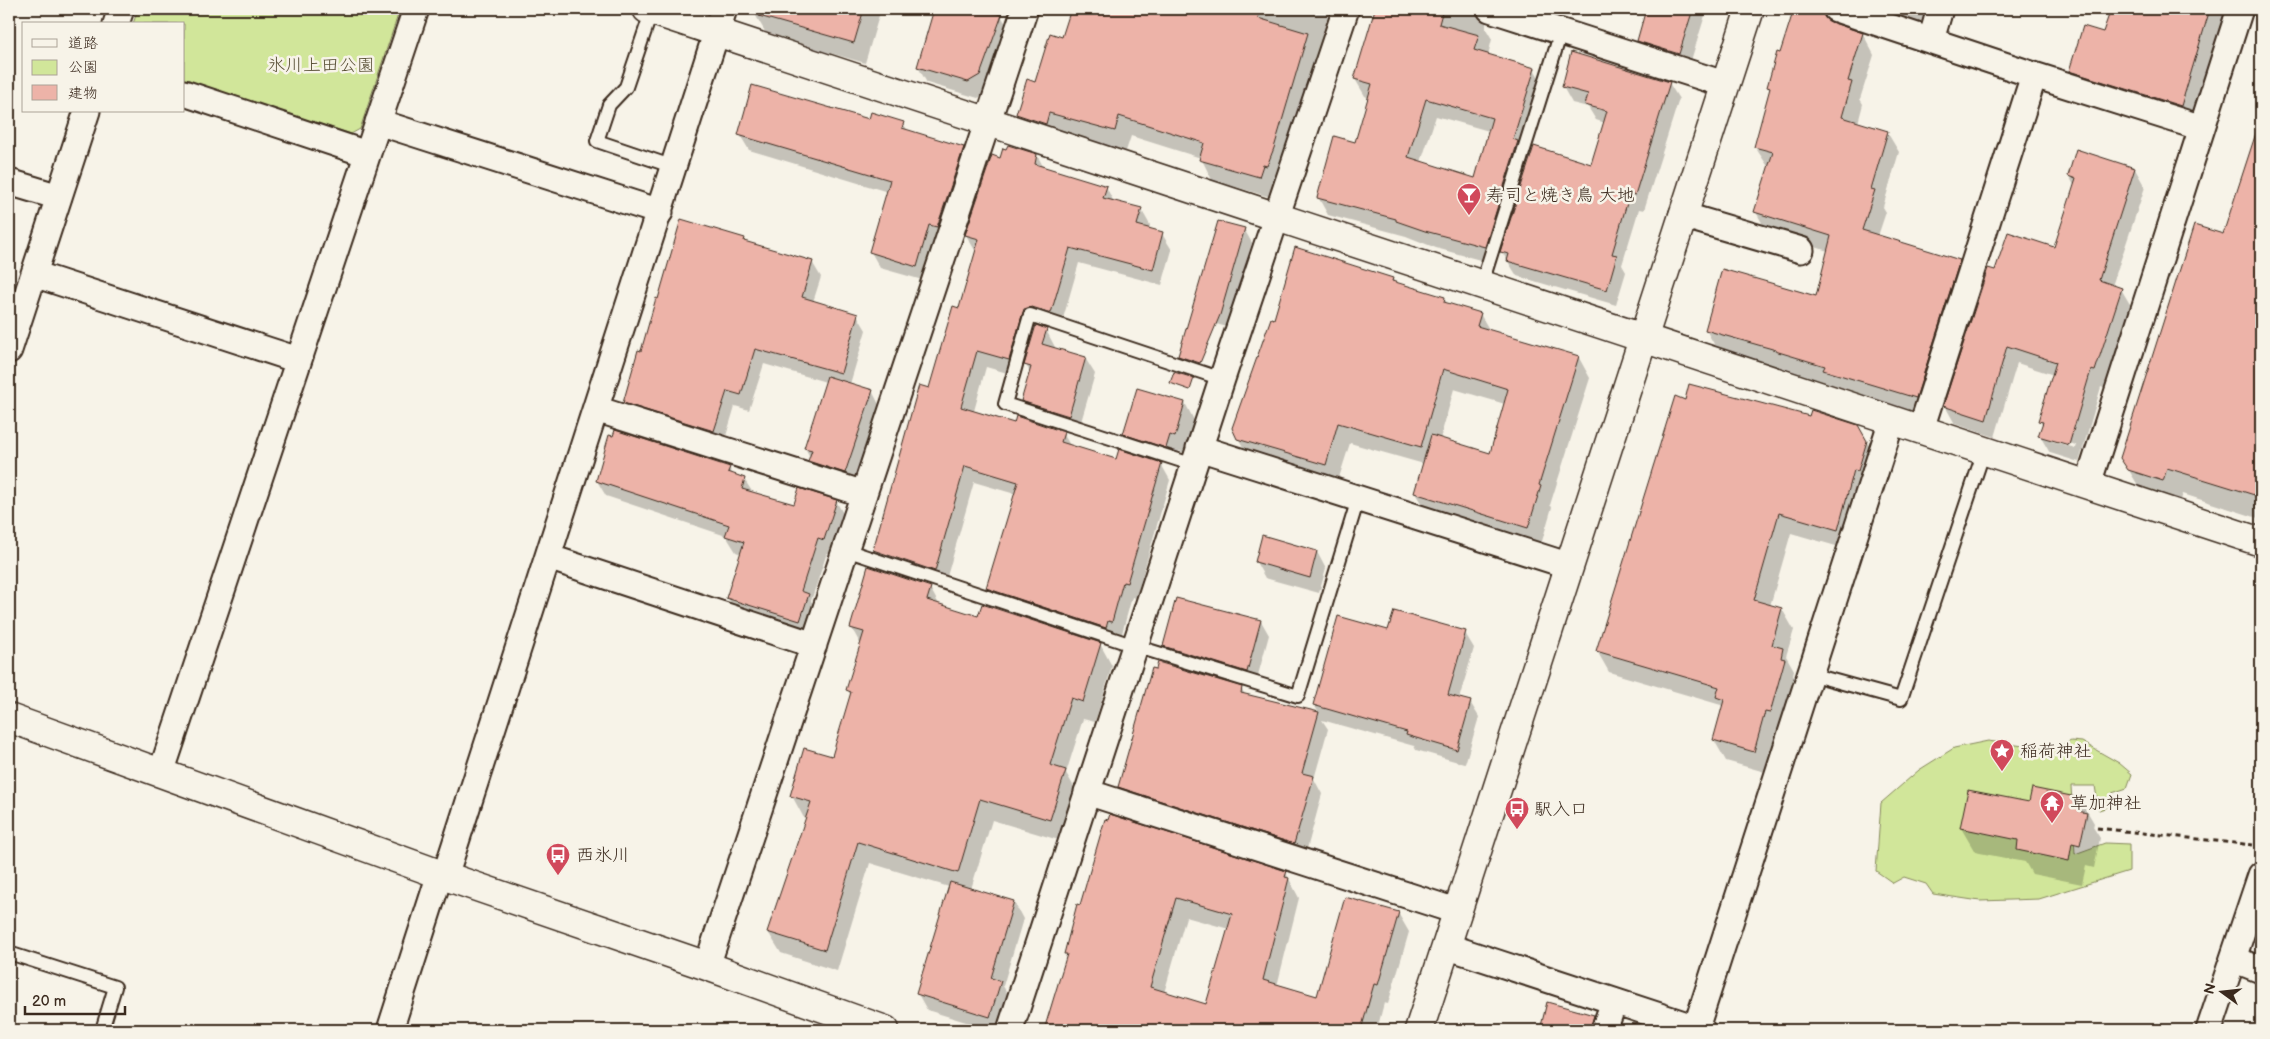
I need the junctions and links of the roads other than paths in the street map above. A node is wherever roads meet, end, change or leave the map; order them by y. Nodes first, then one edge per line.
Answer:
1 (121, 9) edge
2 (416, 9) edge
3 (649, 9) edge
4 (1025, 9) edge
5 (1346, 9) edge
6 (1490, 9) edge
7 (1750, 9) edge
8 (1836, 9) edge
9 (1940, 9) edge
10 (2240, 9) edge
11 (721, 20) edge
12 (117, 22) edge
13 (1561, 32) junction
14 (1931, 40) junction
15 (2034, 75) junction
16 (1724, 84) junction
17 (185, 93) edge
18 (87, 112) edge
19 (987, 120) junction
20 (378, 122) junction
21 (2202, 128) junction
22 (367, 154) junction
23 (674, 167) junction
24 (9, 182) edge
25 (59, 197) junction
26 (660, 212) junction
27 (1277, 215) junction
28 (1682, 215) junction
29 (1800, 250) dead end
30 (34, 274) junction
31 (1482, 283) junction
32 (1644, 337) junction
33 (9, 350) edge
34 (298, 360) junction
35 (1222, 379) junction
36 (596, 409) junction
37 (1892, 420) junction
38 (1921, 430) junction
39 (1984, 450) junction
40 (1196, 456) junction
41 (2088, 484) junction
42 (864, 494) junction
43 (1358, 499) junction
44 (2261, 542) edge
45 (846, 550) junction
46 (548, 557) junction
47 (1570, 566) junction
48 (814, 645) junction
49 (1135, 646) junction
50 (1810, 674) junction
51 (9, 718) edge
52 (161, 773) junction
53 (1087, 792) junction
54 (443, 875) junction
55 (2261, 876) edge
56 (1456, 912) junction
57 (1446, 946) junction
58 (9, 952) edge
59 (2233, 958) junction
60 (707, 966) junction
61 (2261, 970) edge
62 (1614, 1002) junction
63 (1699, 1029) edge
64 (102, 1030) edge
65 (390, 1030) edge
66 (885, 1030) edge
67 (1010, 1030) edge
68 (1419, 1030) edge
69 (1604, 1030) edge
70 (2209, 1030) edge

1 - 12 street
2 - 20 street
3 - 11 street
3 - 23 lane
4 - 19 street
5 - 27 street
6 - 13 street
7 - 16 street
8 - 14 street
9 - 14 street
10 - 21 street
11 - 19 street
11 - 23 street
13 - 16 street
13 - 31 lane
14 - 15 street
15 - 21 street
15 - 38 street
16 - 28 street
17 - 22 street
18 - 25 street
19 - 27 street
19 - 42 street
20 - 22 street
20 - 26 street
21 - 41 street
22 - 34 street
23 - 26 street
24 - 25 street
25 - 30 street
26 - 36 street
27 - 31 street
27 - 35 street
28 - 29 street
28 - 32 street
30 - 33 street
30 - 34 street
31 - 32 street
32 - 37 street
32 - 47 street
34 - 52 street
35 - 40 street
35 - 40 lane
36 - 42 street
36 - 46 street
37 - 38 street
37 - 50 street
38 - 39 street
39 - 41 street
39 - 50 lane
40 - 43 street
40 - 49 street
41 - 44 street
42 - 45 street
43 - 47 street
43 - 49 lane
45 - 48 street
45 - 49 lane
46 - 48 street
46 - 54 street
47 - 56 street
48 - 60 street
49 - 53 street
50 - 63 street
51 - 52 street
52 - 54 street
53 - 56 street
53 - 67 street
54 - 60 street
54 - 65 street
55 - 59 street
56 - 57 street
57 - 62 street
57 - 68 street
58 - 64 lane
59 - 61 street
59 - 70 street
60 - 66 street
62 - 63 street
62 - 69 street

